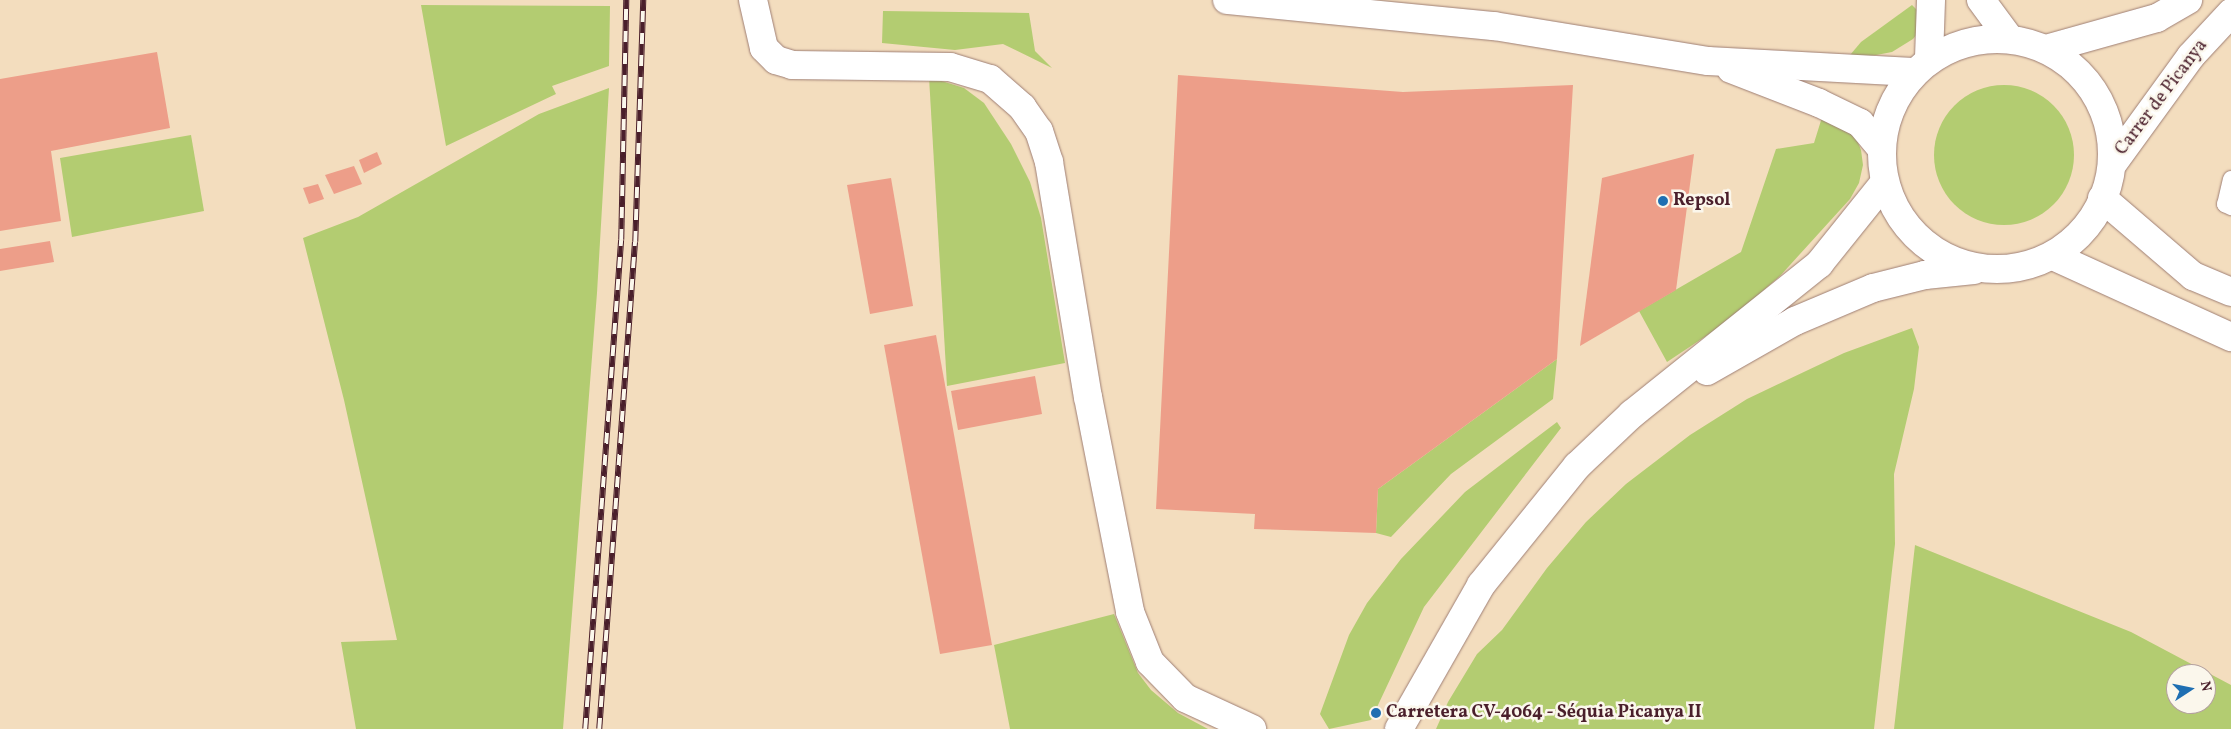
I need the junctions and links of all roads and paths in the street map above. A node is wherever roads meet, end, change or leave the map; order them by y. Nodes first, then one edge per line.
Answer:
1 (753, 0) edge
2 (1227, 0) edge
3 (1931, 0) edge
4 (1981, 0) edge
5 (2188, 0) edge
6 (2231, 14) edge
7 (2009, 38) junction
8 (2046, 49) junction
9 (1708, 61) junction
10 (1921, 65) junction
11 (1881, 148) junction
12 (2114, 162) junction
13 (2231, 179) edge
14 (1885, 182) junction
15 (2102, 198) junction
16 (2231, 207) edge
17 (2053, 256) junction
18 (1975, 270) junction
19 (2230, 291) edge
20 (2231, 337) edge
21 (1632, 414) junction
22 (1252, 729) edge
23 (1399, 729) edge

1 - 22 street
2 - 9 street
3 - 10 street
4 - 7 street
5 - 8 street
6 - 12 street, Carrer de Picanya
7 - 8 street
7 - 10 street
8 - 12 street
9 - 10 street
9 - 11 street
10 - 11 street
11 - 14 street
12 - 15 street
13 - 16 lane
14 - 18 street
14 - 21 street
15 - 17 street
15 - 19 street
17 - 18 street
17 - 20 street
18 - 21 street
21 - 23 street

